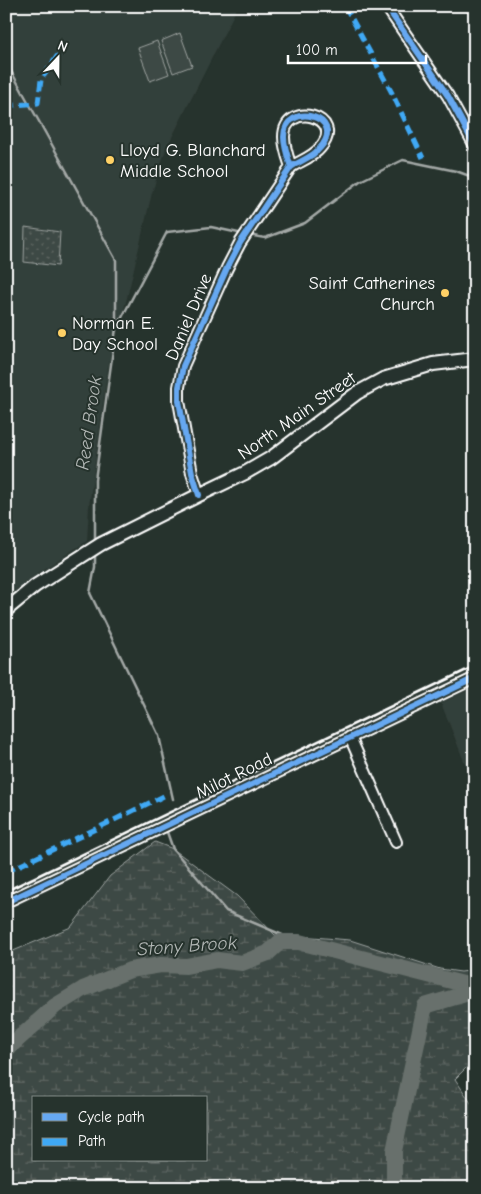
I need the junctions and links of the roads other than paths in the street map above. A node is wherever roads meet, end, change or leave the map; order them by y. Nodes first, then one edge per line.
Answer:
1 (386, 6) edge
2 (475, 146) edge
3 (291, 167) junction
4 (475, 359) edge
5 (198, 494) junction
6 (6, 610) edge
7 (475, 678) edge
8 (350, 737) junction
9 (396, 842) dead end
10 (6, 902) edge

1 - 2 street
3 - 3 street, Daniel Drive
3 - 5 street, Daniel Drive
4 - 5 main road, North Main Street
5 - 6 main road, North Main Street
7 - 8 street, Milot Road
8 - 9 street
8 - 10 street, Milot Road

